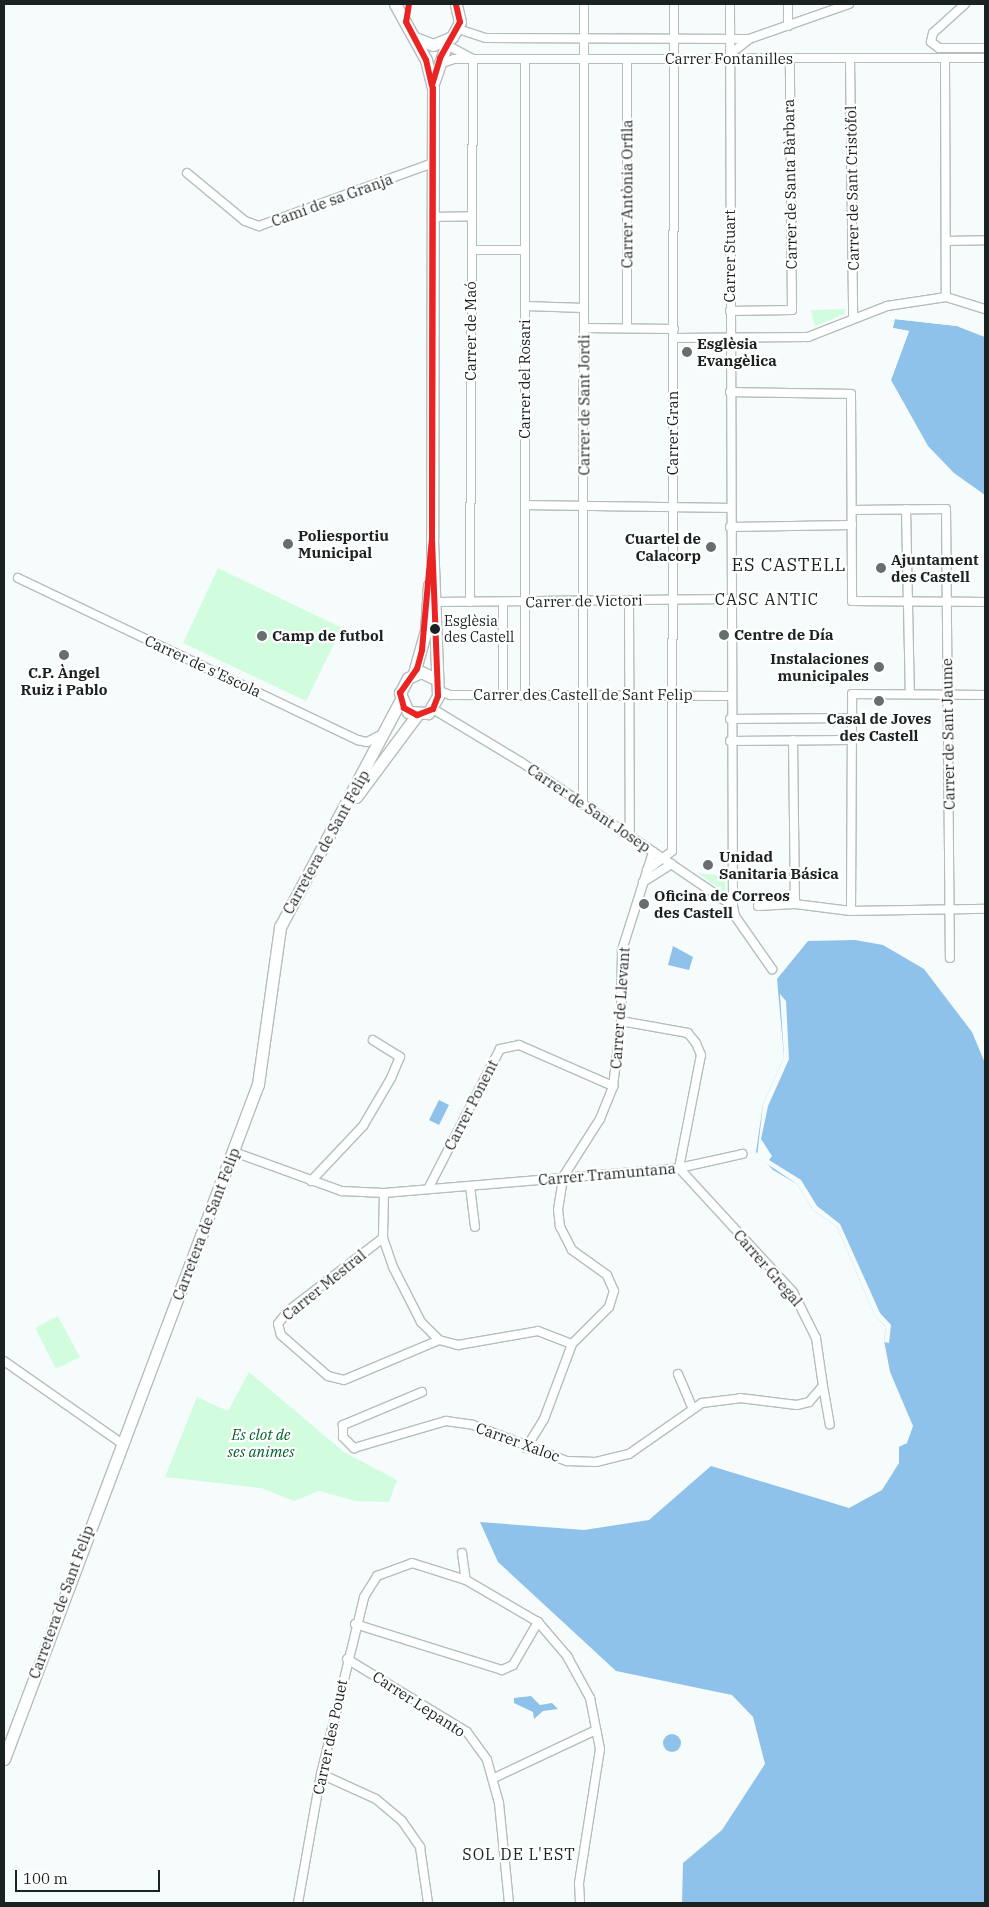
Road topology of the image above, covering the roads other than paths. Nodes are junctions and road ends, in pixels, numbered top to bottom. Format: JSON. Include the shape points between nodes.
{"nodes":[{"id":1,"x":395,"y":4,"type":"edge"},
{"id":2,"x":409,"y":4,"type":"edge"},
{"id":3,"x":456,"y":4,"type":"edge"},
{"id":4,"x":584,"y":4,"type":"edge"},
{"id":5,"x":674,"y":4,"type":"edge"},
{"id":6,"x":730,"y":4,"type":"edge"},
{"id":7,"x":788,"y":4,"type":"edge"},
{"id":8,"x":849,"y":4,"type":"edge"},
{"id":9,"x":965,"y":4,"type":"edge"},
{"id":10,"x":406,"y":22,"type":"junction"},
{"id":11,"x":788,"y":26,"type":"junction"},
{"id":12,"x":458,"y":29,"type":"junction"},
{"id":13,"x":414,"y":37,"type":"junction"},
{"id":14,"x":584,"y":37,"type":"junction"},
{"id":15,"x":675,"y":38,"type":"junction"},
{"id":16,"x":730,"y":39,"type":"junction"},
{"id":17,"x":749,"y":39,"type":"junction"},
{"id":18,"x":446,"y":42,"type":"junction"},
{"id":19,"x":985,"y":48,"type":"edge"},
{"id":20,"x":730,"y":56,"type":"junction"},
{"id":21,"x":675,"y":58,"type":"junction"},
{"id":22,"x":850,"y":58,"type":"junction"},
{"id":23,"x":945,"y":58,"type":"junction"},
{"id":24,"x":985,"y":58,"type":"edge"},
{"id":25,"x":473,"y":59,"type":"junction"},
{"id":26,"x":790,"y":59,"type":"junction"},
{"id":27,"x":626,"y":60,"type":"junction"},
{"id":28,"x":525,"y":61,"type":"junction"},
{"id":29,"x":584,"y":61,"type":"junction"},
{"id":30,"x":437,"y":64,"type":"junction"},
{"id":31,"x":432,"y":86,"type":"junction"},
{"id":32,"x":433,"y":163,"type":"junction"},
{"id":33,"x":187,"y":173,"type":"dead end"},
{"id":34,"x":472,"y":216,"type":"junction"},
{"id":35,"x":433,"y":217,"type":"junction"},
{"id":36,"x":985,"y":240,"type":"edge"},
{"id":37,"x":946,"y":241,"type":"junction"},
{"id":38,"x":472,"y":250,"type":"junction"},
{"id":39,"x":525,"y":250,"type":"junction"},
{"id":40,"x":946,"y":297,"type":"junction"},
{"id":41,"x":525,"y":306,"type":"junction"},
{"id":42,"x":584,"y":308,"type":"junction"},
{"id":43,"x":985,"y":309,"type":"edge"},
{"id":44,"x":730,"y":311,"type":"junction"},
{"id":45,"x":853,"y":317,"type":"junction"},
{"id":46,"x":584,"y":328,"type":"junction"},
{"id":47,"x":627,"y":328,"type":"junction"},
{"id":48,"x":674,"y":329,"type":"junction"},
{"id":49,"x":674,"y":338,"type":"junction"},
{"id":50,"x":730,"y":338,"type":"junction"},
{"id":51,"x":730,"y":392,"type":"junction"},
{"id":52,"x":525,"y":505,"type":"junction"},
{"id":53,"x":584,"y":507,"type":"junction"},
{"id":54,"x":730,"y":508,"type":"junction"},
{"id":55,"x":673,"y":509,"type":"junction"},
{"id":56,"x":906,"y":509,"type":"junction"},
{"id":57,"x":852,"y":510,"type":"junction"},
{"id":58,"x":852,"y":525,"type":"junction"},
{"id":59,"x":730,"y":527,"type":"junction"},
{"id":60,"x":432,"y":539,"type":"junction"},
{"id":61,"x":18,"y":578,"type":"dead end"},
{"id":62,"x":732,"y":599,"type":"junction"},
{"id":63,"x":629,"y":600,"type":"junction"},
{"id":64,"x":672,"y":600,"type":"junction"},
{"id":65,"x":525,"y":601,"type":"junction"},
{"id":66,"x":584,"y":601,"type":"junction"},
{"id":67,"x":436,"y":602,"type":"junction"},
{"id":68,"x":470,"y":602,"type":"junction"},
{"id":69,"x":503,"y":602,"type":"junction"},
{"id":70,"x":908,"y":602,"type":"junction"},
{"id":71,"x":947,"y":602,"type":"junction"},
{"id":72,"x":985,"y":602,"type":"edge"},
{"id":73,"x":414,"y":673,"type":"junction"},
{"id":74,"x":434,"y":678,"type":"junction"},
{"id":75,"x":437,"y":690,"type":"junction"},
{"id":76,"x":910,"y":694,"type":"junction"},
{"id":77,"x":674,"y":695,"type":"junction"},
{"id":78,"x":948,"y":695,"type":"junction"},
{"id":79,"x":985,"y":695,"type":"edge"},
{"id":80,"x":503,"y":696,"type":"junction"},
{"id":81,"x":525,"y":696,"type":"junction"},
{"id":82,"x":583,"y":696,"type":"junction"},
{"id":83,"x":630,"y":696,"type":"junction"},
{"id":84,"x":730,"y":696,"type":"junction"},
{"id":85,"x":400,"y":701,"type":"junction"},
{"id":86,"x":433,"y":709,"type":"junction"},
{"id":87,"x":417,"y":715,"type":"junction"},
{"id":88,"x":852,"y":718,"type":"junction"},
{"id":89,"x":730,"y":719,"type":"junction"},
{"id":90,"x":385,"y":729,"type":"junction"},
{"id":91,"x":793,"y":740,"type":"junction"},
{"id":92,"x":851,"y":740,"type":"junction"},
{"id":93,"x":730,"y":741,"type":"junction"},
{"id":94,"x":583,"y":805,"type":"junction"},
{"id":95,"x":336,"y":825,"type":"junction"},
{"id":96,"x":630,"y":837,"type":"junction"},
{"id":97,"x":653,"y":852,"type":"junction"},
{"id":98,"x":664,"y":859,"type":"junction"},
{"id":99,"x":672,"y":864,"type":"junction"},
{"id":100,"x":647,"y":870,"type":"junction"},
{"id":101,"x":643,"y":882,"type":"junction"},
{"id":102,"x":794,"y":904,"type":"junction"},
{"id":103,"x":733,"y":906,"type":"junction"},
{"id":104,"x":758,"y":906,"type":"dead end"},
{"id":105,"x":950,"y":910,"type":"junction"},
{"id":106,"x":985,"y":910,"type":"edge"},
{"id":107,"x":851,"y":912,"type":"junction"},
{"id":108,"x":950,"y":958,"type":"dead end"},
{"id":109,"x":772,"y":969,"type":"dead end"},
{"id":110,"x":621,"y":1021,"type":"junction"},
{"id":111,"x":373,"y":1040,"type":"dead end"},
{"id":112,"x":613,"y":1086,"type":"junction"},
{"id":113,"x":234,"y":1152,"type":"junction"},
{"id":114,"x":742,"y":1154,"type":"dead end"},
{"id":115,"x":679,"y":1168,"type":"junction"},
{"id":116,"x":563,"y":1177,"type":"junction"},
{"id":117,"x":311,"y":1181,"type":"junction"},
{"id":118,"x":470,"y":1186,"type":"junction"},
{"id":119,"x":428,"y":1189,"type":"junction"},
{"id":120,"x":384,"y":1193,"type":"junction"},
{"id":121,"x":475,"y":1227,"type":"dead end"},
{"id":122,"x":382,"y":1238,"type":"junction"},
{"id":123,"x":439,"y":1340,"type":"junction"},
{"id":124,"x":572,"y":1344,"type":"junction"},
{"id":125,"x":4,"y":1361,"type":"edge"},
{"id":126,"x":678,"y":1374,"type":"dead end"},
{"id":127,"x":823,"y":1386,"type":"junction"},
{"id":128,"x":422,"y":1392,"type":"dead end"},
{"id":129,"x":692,"y":1407,"type":"junction"},
{"id":130,"x":830,"y":1424,"type":"dead end"},
{"id":131,"x":121,"y":1443,"type":"junction"},
{"id":132,"x":526,"y":1448,"type":"junction"},
{"id":133,"x":462,"y":1553,"type":"dead end"},
{"id":134,"x":466,"y":1580,"type":"junction"},
{"id":135,"x":538,"y":1622,"type":"junction"},
{"id":136,"x":355,"y":1624,"type":"junction"},
{"id":137,"x":348,"y":1659,"type":"junction"},
{"id":138,"x":596,"y":1730,"type":"junction"},
{"id":139,"x":5,"y":1756,"type":"edge"},
{"id":140,"x":321,"y":1774,"type":"junction"},
{"id":141,"x":494,"y":1778,"type":"junction"},
{"id":142,"x":298,"y":1903,"type":"edge"},
{"id":143,"x":428,"y":1903,"type":"edge"},
{"id":144,"x":508,"y":1903,"type":"edge"},
{"id":145,"x":580,"y":1903,"type":"edge"}],
"edges":[{"from":1,"to":10,"type":"main road"},
{"from":2,"to":10,"type":"main road"},
{"from":3,"to":12,"type":"main road"},
{"from":4,"to":14,"type":"street","name":"Carrer de Sant Jordi"},
{"from":5,"to":15,"type":"street","name":"Carrer Gran"},
{"from":6,"to":16,"type":"street","name":"Carrer Stuart"},
{"from":7,"to":11,"type":"street"},
{"from":8,"to":11,"type":"street"},
{"from":9,"to":19,"type":"street","via":[[933,33],[931,42],[939,48]]},
{"from":10,"to":13,"type":"main road"},
{"from":11,"to":17,"type":"street"},
{"from":12,"to":14,"type":"street","name":"Carrer Fontanilles","via":[[486,38]]},
{"from":12,"to":18,"type":"main road"},
{"from":13,"to":18,"type":"main road","via":[[428,44]]},
{"from":13,"to":31,"type":"main road","via":[[426,60]]},
{"from":14,"to":15,"type":"street","name":"Carrer Fontanilles"},
{"from":14,"to":29,"type":"street","name":"Carrer de Sant Jordi"},
{"from":15,"to":16,"type":"street","name":"Carrer Fontanilles"},
{"from":15,"to":21,"type":"street","name":"Carrer Gran"},
{"from":16,"to":17,"type":"street","name":"Carrer Fontanilles"},
{"from":16,"to":20,"type":"street","name":"Carrer Stuart"},
{"from":17,"to":20,"type":"street"},
{"from":18,"to":25,"type":"street","name":"Carrer Fontanilles"},
{"from":18,"to":30,"type":"main road"},
{"from":20,"to":21,"type":"street","name":"Carrer Fontanilles"},
{"from":20,"to":26,"type":"street","name":"Carrer Fontanilles"},
{"from":20,"to":44,"type":"street","name":"Carrer Stuart"},
{"from":21,"to":27,"type":"street","name":"Carrer Fontanilles"},
{"from":21,"to":48,"type":"street","name":"Carrer Gran"},
{"from":22,"to":23,"type":"street","name":"Carrer Fontanilles"},
{"from":22,"to":26,"type":"street","name":"Carrer Fontanilles"},
{"from":22,"to":45,"type":"street","name":"Carrer de Sant Cristòfol"},
{"from":23,"to":24,"type":"street","name":"Carrer Fontanilles"},
{"from":23,"to":37,"type":"street"},
{"from":25,"to":28,"type":"street","name":"Carrer Fontanilles"},
{"from":25,"to":30,"type":"street","name":"Carrer Fontanilles","via":[[454,58]]},
{"from":25,"to":34,"type":"street","name":"Carrer de Maó"},
{"from":26,"to":44,"type":"street","name":"Carrer de Santa Bàrbara","via":[[792,310]]},
{"from":27,"to":29,"type":"street","name":"Carrer Fontanilles"},
{"from":27,"to":47,"type":"street","name":"Carrer Antònia Orfila"},
{"from":28,"to":29,"type":"street","name":"Carrer Fontanilles"},
{"from":28,"to":39,"type":"street","name":"Carrer del Rosari"},
{"from":29,"to":42,"type":"street","name":"Carrer de Sant Jordi"},
{"from":30,"to":31,"type":"main road"},
{"from":31,"to":32,"type":"main road"},
{"from":32,"to":33,"type":"street","name":"Camí de sa Granja","via":[[259,226],[245,221]]},
{"from":32,"to":35,"type":"main road"},
{"from":34,"to":35,"type":"street"},
{"from":34,"to":38,"type":"street","name":"Carrer de Maó"},
{"from":35,"to":60,"type":"main road"},
{"from":36,"to":37,"type":"street"},
{"from":37,"to":40,"type":"street"},
{"from":38,"to":39,"type":"street"},
{"from":38,"to":68,"type":"street","name":"Carrer de Maó"},
{"from":39,"to":41,"type":"street","name":"Carrer del Rosari"},
{"from":40,"to":43,"type":"street"},
{"from":40,"to":45,"type":"street","via":[[887,306]]},
{"from":41,"to":42,"type":"street"},
{"from":41,"to":52,"type":"street","name":"Carrer del Rosari"},
{"from":42,"to":46,"type":"street","name":"Carrer de Sant Jordi"},
{"from":44,"to":50,"type":"street","name":"Carrer Stuart"},
{"from":45,"to":50,"type":"street","via":[[808,337]]},
{"from":46,"to":47,"type":"street"},
{"from":46,"to":53,"type":"street","name":"Carrer de Sant Jordi"},
{"from":47,"to":48,"type":"street"},
{"from":48,"to":49,"type":"street","name":"Carrer Gran"},
{"from":49,"to":50,"type":"street"},
{"from":49,"to":55,"type":"street","name":"Carrer Gran"},
{"from":50,"to":51,"type":"street","name":"Carrer Stuart"},
{"from":51,"to":54,"type":"street","name":"Carrer Stuart"},
{"from":51,"to":57,"type":"street","via":[[851,394]]},
{"from":52,"to":53,"type":"street"},
{"from":52,"to":65,"type":"street","name":"Carrer del Rosari"},
{"from":53,"to":55,"type":"street"},
{"from":53,"to":66,"type":"street","name":"Carrer de Sant Jordi"},
{"from":54,"to":55,"type":"street"},
{"from":54,"to":59,"type":"street","name":"Carrer Stuart"},
{"from":55,"to":64,"type":"street","name":"Carrer Gran"},
{"from":56,"to":57,"type":"street"},
{"from":56,"to":70,"type":"street"},
{"from":56,"to":71,"type":"street","name":"Carrer de Sant Jaume","via":[[946,509]]},
{"from":57,"to":58,"type":"street"},
{"from":58,"to":59,"type":"street"},
{"from":58,"to":70,"type":"street","via":[[852,601]]},
{"from":59,"to":62,"type":"street","name":"Carrer Stuart"},
{"from":60,"to":67,"type":"main road"},
{"from":60,"to":73,"type":"main road","via":[[426,630]]},
{"from":61,"to":90,"type":"street","name":"Carrer de s'Escola","via":[[358,740],[375,741]]},
{"from":62,"to":64,"type":"street","name":"Carrer de Victori"},
{"from":62,"to":84,"type":"street","name":"Carrer Stuart"},
{"from":63,"to":64,"type":"street","name":"Carrer de Victori"},
{"from":63,"to":66,"type":"street","name":"Carrer de Victori"},
{"from":63,"to":83,"type":"street"},
{"from":64,"to":77,"type":"street","name":"Carrer Gran"},
{"from":65,"to":66,"type":"street","name":"Carrer de Victori"},
{"from":65,"to":69,"type":"street","name":"Carrer de Victori"},
{"from":65,"to":81,"type":"street","name":"Carrer del Rosari"},
{"from":66,"to":82,"type":"street","name":"Carrer de Sant Jordi"},
{"from":67,"to":68,"type":"street","name":"Carrer de Victori"},
{"from":67,"to":74,"type":"main road"},
{"from":68,"to":69,"type":"street","name":"Carrer de Victori"},
{"from":69,"to":80,"type":"street"},
{"from":70,"to":71,"type":"street"},
{"from":70,"to":76,"type":"street"},
{"from":71,"to":72,"type":"street"},
{"from":71,"to":78,"type":"street","name":"Carrer de Sant Jaume"},
{"from":73,"to":74,"type":"main road"},
{"from":73,"to":85,"type":"main road","via":[[401,688]]},
{"from":74,"to":75,"type":"main road"},
{"from":75,"to":80,"type":"street","name":"Carrer des Castell de Sant Felip","via":[[450,695]]},
{"from":75,"to":86,"type":"main road"},
{"from":76,"to":78,"type":"street"},
{"from":76,"to":88,"type":"street","via":[[852,694]]},
{"from":77,"to":83,"type":"street","name":"Carrer des Castell de Sant Felip"},
{"from":77,"to":84,"type":"street","name":"Carrer des Castell de Sant Felip"},
{"from":77,"to":98,"type":"street","name":"Carrer Gran","via":[[672,851]]},
{"from":78,"to":79,"type":"street"},
{"from":78,"to":105,"type":"street","name":"Carrer de Sant Jaume"},
{"from":80,"to":81,"type":"street","name":"Carrer des Castell de Sant Felip"},
{"from":81,"to":82,"type":"street","name":"Carrer des Castell de Sant Felip"},
{"from":82,"to":83,"type":"street","name":"Carrer des Castell de Sant Felip"},
{"from":82,"to":94,"type":"street","name":"Carrer de Sant Jordi"},
{"from":83,"to":96,"type":"street"},
{"from":84,"to":89,"type":"street"},
{"from":85,"to":87,"type":"main road"},
{"from":85,"to":90,"type":"main road","name":"Carretera de Sant Felip"},
{"from":86,"to":87,"type":"main road"},
{"from":86,"to":94,"type":"street","name":"Carrer de Sant Josep"},
{"from":87,"to":95,"type":"main road"},
{"from":88,"to":89,"type":"street"},
{"from":88,"to":92,"type":"street"},
{"from":89,"to":93,"type":"street"},
{"from":90,"to":95,"type":"main road","name":"Carretera de Sant Felip"},
{"from":91,"to":92,"type":"street"},
{"from":91,"to":93,"type":"street"},
{"from":91,"to":102,"type":"street"},
{"from":92,"to":107,"type":"street"},
{"from":93,"to":103,"type":"street"},
{"from":94,"to":96,"type":"street","name":"Carrer de Sant Josep"},
{"from":95,"to":113,"type":"main road","name":"Carretera de Sant Felip","via":[[280,927],[258,1084]]},
{"from":96,"to":97,"type":"street","name":"Carrer de Sant Josep"},
{"from":97,"to":98,"type":"street","name":"Carrer de Sant Josep"},
{"from":97,"to":100,"type":"street","name":"Carrer de Llevant"},
{"from":98,"to":99,"type":"street","name":"Carrer de Sant Josep"},
{"from":98,"to":100,"type":"street"},
{"from":99,"to":101,"type":"street"},
{"from":99,"to":103,"type":"street","name":"Carrer de Sant Josep"},
{"from":100,"to":101,"type":"street","name":"Carrer de Llevant"},
{"from":101,"to":110,"type":"street","name":"Carrer de Llevant","via":[[622,950]]},
{"from":102,"to":104,"type":"street"},
{"from":102,"to":107,"type":"street"},
{"from":103,"to":109,"type":"street","via":[[735,916]]},
{"from":105,"to":106,"type":"street"},
{"from":105,"to":107,"type":"street"},
{"from":105,"to":108,"type":"street","name":"Carrer de Sant Jaume"},
{"from":110,"to":112,"type":"street","name":"Carrer de Llevant"},
{"from":110,"to":115,"type":"street","via":[[688,1033],[696,1043],[700,1055]]},
{"from":111,"to":117,"type":"street","via":[[400,1057],[391,1078],[364,1126]]},
{"from":112,"to":116,"type":"street","name":"Carrer de Llevant","via":[[600,1119]]},
{"from":112,"to":119,"type":"street","name":"Carrer Ponent","via":[[519,1045],[500,1049]]},
{"from":113,"to":117,"type":"street","name":"Carrer Tramuntana"},
{"from":113,"to":131,"type":"main road","name":"Carretera de Sant Felip"},
{"from":114,"to":115,"type":"street","name":"Carrer Tramuntana"},
{"from":115,"to":116,"type":"street","name":"Carrer Tramuntana"},
{"from":115,"to":127,"type":"street","name":"Carrer Gregal","via":[[793,1292],[816,1338]]},
{"from":116,"to":118,"type":"street","name":"Carrer Tramuntana"},
{"from":116,"to":124,"type":"street","name":"Carrer de Llevant","via":[[560,1226],[572,1250],[606,1275],[614,1291],[609,1307]]},
{"from":117,"to":120,"type":"street","name":"Carrer Tramuntana","via":[[342,1191]]},
{"from":118,"to":119,"type":"street","name":"Carrer Tramuntana"},
{"from":118,"to":121,"type":"street"},
{"from":119,"to":120,"type":"street","name":"Carrer Tramuntana"},
{"from":120,"to":122,"type":"street"},
{"from":122,"to":123,"type":"street","via":[[421,1322]]},
{"from":122,"to":123,"type":"street","name":"Carrer Mestral","via":[[288,1311],[278,1324],[281,1336],[328,1376],[344,1380]]},
{"from":123,"to":124,"type":"street","via":[[458,1345],[538,1331]]},
{"from":124,"to":132,"type":"street","name":"Carrer de Llevant","via":[[544,1419]]},
{"from":125,"to":131,"type":"street"},
{"from":126,"to":129,"type":"street"},
{"from":127,"to":129,"type":"street","name":"Carrer Xaloc","via":[[818,1395],[797,1405],[740,1398]]},
{"from":127,"to":130,"type":"street","name":"Carrer Gregal"},
{"from":128,"to":132,"type":"street","name":"Carrer Xaloc","via":[[343,1426],[344,1437],[354,1448],[446,1422],[473,1425]]},
{"from":129,"to":132,"type":"street","name":"Carrer Xaloc","via":[[636,1449],[606,1461],[567,1460]]},
{"from":131,"to":139,"type":"main road","name":"Carretera de Sant Felip"},
{"from":133,"to":134,"type":"street"},
{"from":134,"to":135,"type":"street"},
{"from":134,"to":136,"type":"street","name":"Carrer des Pouet","via":[[412,1563],[377,1576]]},
{"from":135,"to":136,"type":"street","via":[[513,1665],[502,1670]]},
{"from":135,"to":138,"type":"street","via":[[577,1674],[590,1698]]},
{"from":136,"to":137,"type":"street","name":"Carrer des Pouet"},
{"from":137,"to":140,"type":"street","name":"Carrer des Pouet"},
{"from":137,"to":141,"type":"street","name":"Carrer Lepanto","via":[[467,1732]]},
{"from":138,"to":141,"type":"street"},
{"from":138,"to":145,"type":"street","via":[[600,1749],[579,1883]]},
{"from":140,"to":142,"type":"street","name":"Carrer des Pouet"},
{"from":140,"to":143,"type":"street","via":[[376,1799],[402,1821],[420,1847]]},
{"from":141,"to":144,"type":"street","name":"Carrer Lepanto"}]}
